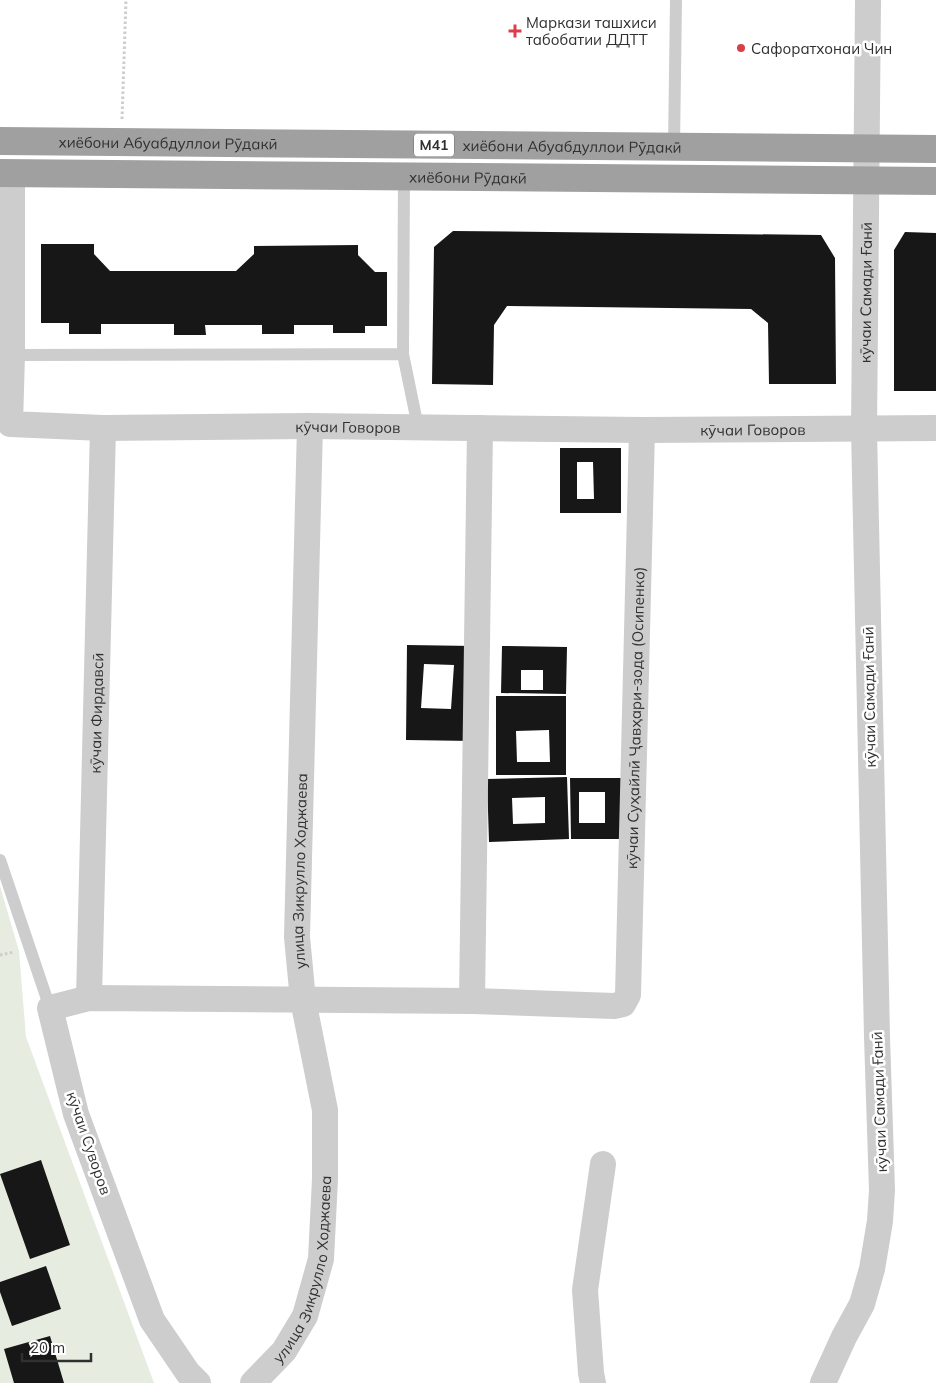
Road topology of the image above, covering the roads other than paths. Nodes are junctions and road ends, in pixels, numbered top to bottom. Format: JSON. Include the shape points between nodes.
{"nodes":[{"id":1,"x":676,"y":0,"type":"edge"},
{"id":2,"x":868,"y":0,"type":"edge"},
{"id":3,"x":0,"y":141,"type":"edge"},
{"id":4,"x":404,"y":144,"type":"junction"},
{"id":5,"x":674,"y":147,"type":"junction"},
{"id":6,"x":868,"y":148,"type":"junction"},
{"id":7,"x":936,"y":149,"type":"edge"},
{"id":8,"x":6,"y":173,"type":"edge"},
{"id":9,"x":404,"y":177,"type":"junction"},
{"id":10,"x":868,"y":181,"type":"junction"},
{"id":11,"x":936,"y":181,"type":"edge"},
{"id":12,"x":403,"y":354,"type":"junction"},
{"id":13,"x":12,"y":355,"type":"junction"},
{"id":14,"x":5,"y":424,"type":"edge"},
{"id":15,"x":310,"y":426,"type":"junction"},
{"id":16,"x":418,"y":427,"type":"junction"},
{"id":17,"x":102,"y":428,"type":"junction"},
{"id":18,"x":480,"y":428,"type":"junction"},
{"id":19,"x":936,"y":428,"type":"edge"},
{"id":20,"x":642,"y":430,"type":"junction"},
{"id":21,"x":864,"y":430,"type":"junction"},
{"id":22,"x":0,"y":860,"type":"edge"},
{"id":23,"x":88,"y":998,"type":"junction"},
{"id":24,"x":303,"y":1000,"type":"junction"},
{"id":25,"x":472,"y":1001,"type":"junction"},
{"id":26,"x":50,"y":1008,"type":"junction"},
{"id":27,"x":603,"y":1164,"type":"dead end"},
{"id":28,"x":198,"y":1383,"type":"edge"},
{"id":29,"x":253,"y":1383,"type":"edge"},
{"id":30,"x":593,"y":1383,"type":"edge"},
{"id":31,"x":823,"y":1383,"type":"edge"}],
"edges":[{"from":1,"to":5,"type":"lane"},
{"from":2,"to":6,"type":"street","name":"кӯчаи Самади Ғанӣ"},
{"from":3,"to":4,"type":"highway","name":"хиёбони Абуабдуллои Рӯдакӣ","number":"M41"},
{"from":4,"to":5,"type":"highway","name":"хиёбони Абуабдуллои Рӯдакӣ","number":"M41"},
{"from":4,"to":9,"type":"street"},
{"from":5,"to":6,"type":"highway","name":"хиёбони Абуабдуллои Рӯдакӣ","number":"M41"},
{"from":6,"to":7,"type":"highway","name":"хиёбони Абуабдуллои Рӯдакӣ","number":"M41"},
{"from":6,"to":10,"type":"street","name":"кӯчаи Самади Ғанӣ"},
{"from":8,"to":9,"type":"highway","name":"хиёбони Рӯдакӣ"},
{"from":8,"to":13,"type":"street","name":"кӯчаи Говоров"},
{"from":9,"to":10,"type":"highway","name":"хиёбони Рӯдакӣ"},
{"from":9,"to":12,"type":"lane"},
{"from":10,"to":11,"type":"highway","name":"хиёбони Рӯдакӣ"},
{"from":10,"to":21,"type":"street","name":"кӯчаи Самади Ғанӣ"},
{"from":12,"to":13,"type":"lane"},
{"from":12,"to":16,"type":"lane"},
{"from":13,"to":14,"type":"street","name":"кӯчаи Говоров"},
{"from":14,"to":17,"type":"street","name":"кӯчаи Говоров"},
{"from":15,"to":16,"type":"street","name":"кӯчаи Говоров"},
{"from":15,"to":17,"type":"street","name":"кӯчаи Говоров"},
{"from":15,"to":24,"type":"street","name":"улица Зикрулло Ходжаева","via":[[297,937]]},
{"from":16,"to":18,"type":"street","name":"кӯчаи Говоров"},
{"from":17,"to":23,"type":"street","name":"кӯчаи Фирдавсӣ"},
{"from":18,"to":20,"type":"street","name":"кӯчаи Говоров"},
{"from":18,"to":25,"type":"street"},
{"from":19,"to":21,"type":"street","name":"кӯчаи Говоров"},
{"from":20,"to":21,"type":"street","name":"кӯчаи Говоров"},
{"from":20,"to":25,"type":"street","name":"кӯчаи Суҳайлӣ Ҷавҳари-зода (Осипенко)","via":[[628,995],[623,1004],[614,1006]]},
{"from":21,"to":31,"type":"street","name":"кӯчаи Самади Ғанӣ","via":[[882,1190],[872,1269],[862,1304]]},
{"from":22,"to":26,"type":"lane","name":"кӯчаи Суворов"},
{"from":23,"to":24,"type":"street"},
{"from":23,"to":26,"type":"street"},
{"from":24,"to":25,"type":"street"},
{"from":24,"to":29,"type":"street","name":"улица Зикрулло Ходжаева","via":[[325,1110],[321,1259],[305,1316],[284,1351]]},
{"from":26,"to":28,"type":"street","name":"кӯчаи Суворов","via":[[76,1114],[152,1320],[188,1374]]},
{"from":27,"to":30,"type":"street","via":[[584,1290]]}]}
